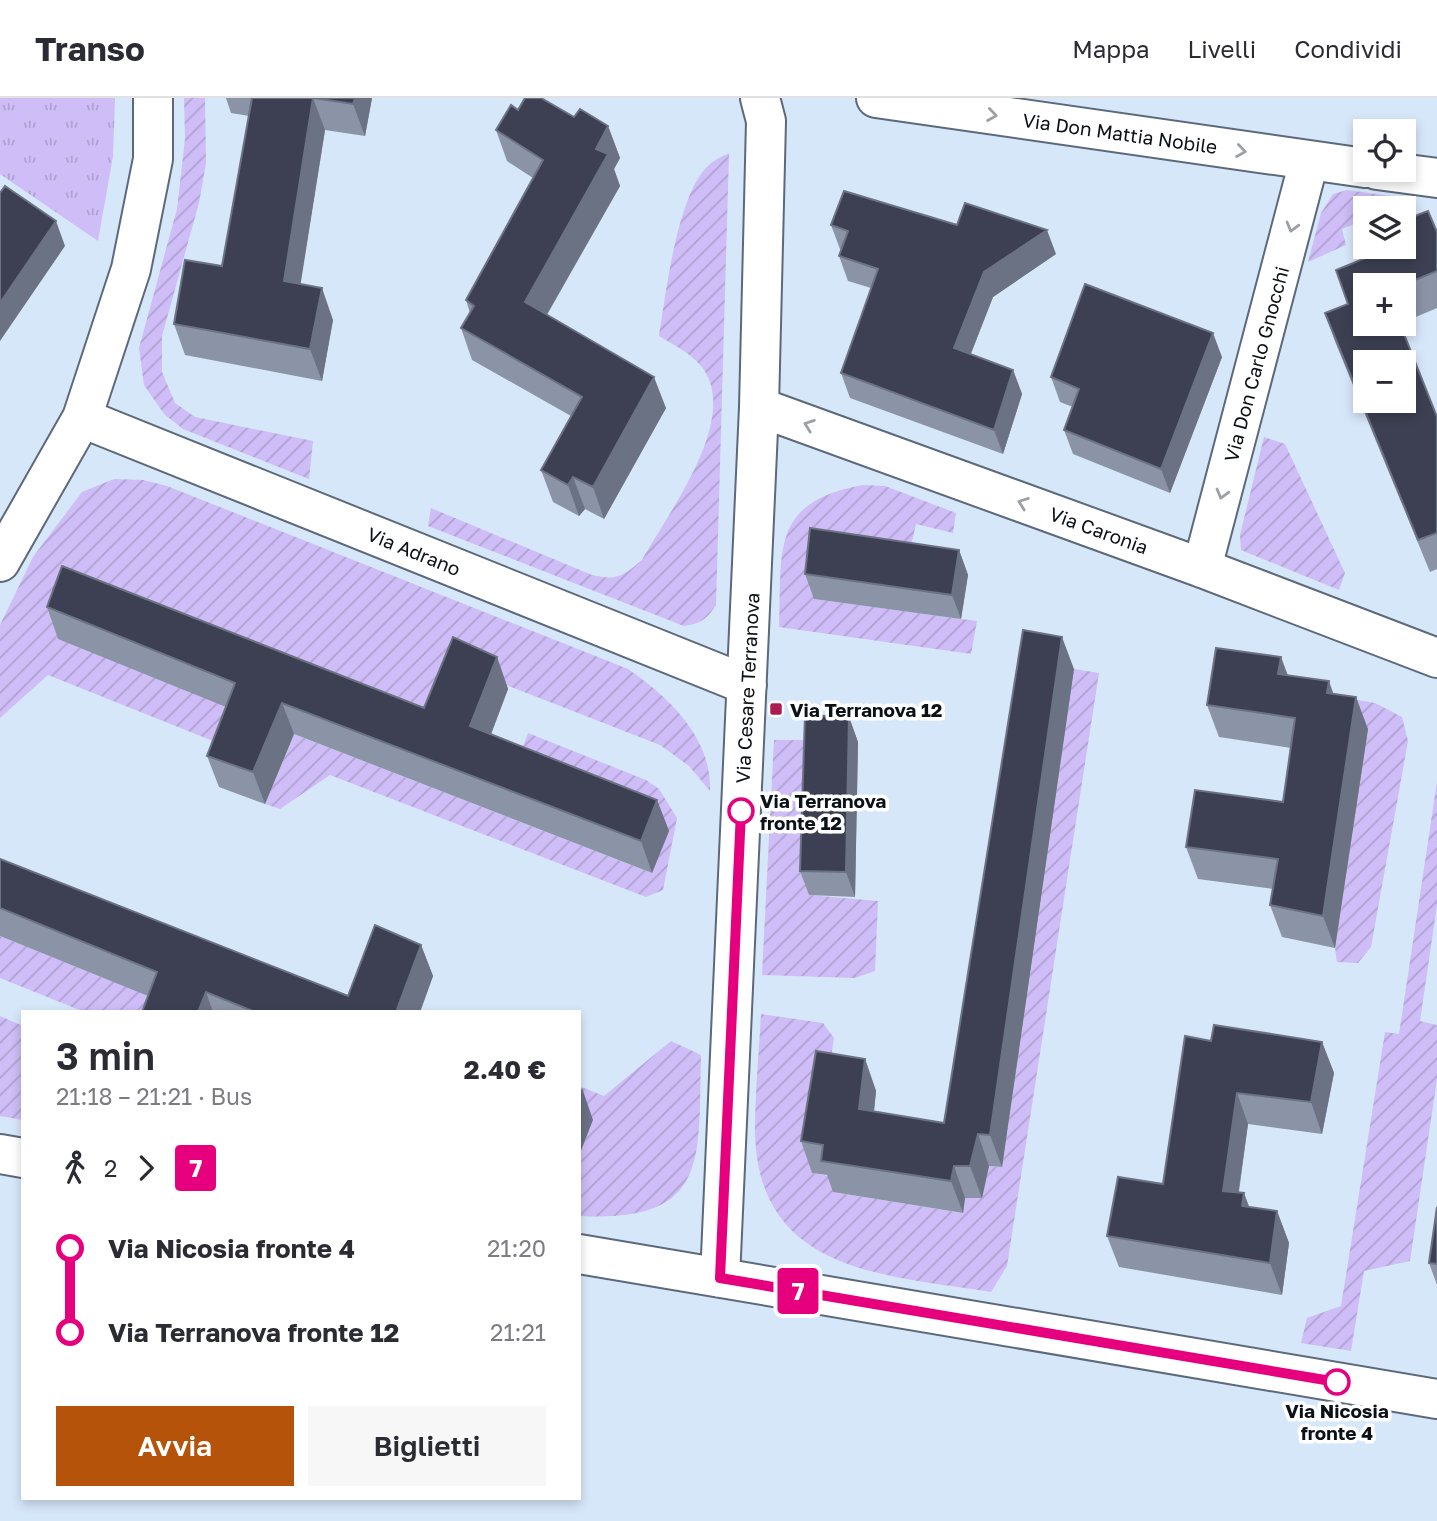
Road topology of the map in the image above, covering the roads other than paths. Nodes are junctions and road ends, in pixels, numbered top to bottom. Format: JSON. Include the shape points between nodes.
{"nodes":[{"id":1,"x":153,"y":98,"type":"edge"},
{"id":2,"x":760,"y":98,"type":"edge"},
{"id":3,"x":876,"y":98,"type":"edge"},
{"id":4,"x":1309,"y":161,"type":"junction"},
{"id":5,"x":1353,"y":166,"type":"edge"},
{"id":6,"x":1416,"y":175,"type":"edge"},
{"id":7,"x":1437,"y":178,"type":"edge"},
{"id":8,"x":759,"y":407,"type":"junction"},
{"id":9,"x":82,"y":418,"type":"junction"},
{"id":10,"x":0,"y":562,"type":"edge"},
{"id":11,"x":1202,"y":568,"type":"junction"},
{"id":12,"x":1437,"y":658,"type":"edge"},
{"id":13,"x":747,"y":685,"type":"junction"},
{"id":14,"x":0,"y":1154,"type":"edge"},
{"id":15,"x":21,"y":1158,"type":"edge"},
{"id":16,"x":581,"y":1254,"type":"edge"},
{"id":17,"x":720,"y":1278,"type":"junction"},
{"id":18,"x":1437,"y":1399,"type":"edge"}],
"edges":[{"from":1,"to":9,"type":"street","via":[[153,159],[131,269]]},
{"from":2,"to":8,"type":"street","name":"Via Cesare Terranova","via":[[766,121]]},
{"from":3,"to":4,"type":"street","name":"Via Don Mattia Nobile","one_way":true},
{"from":4,"to":5,"type":"street","name":"Via Don Mattia Nobile"},
{"from":4,"to":11,"type":"street","name":"Via Don Carlo Gnocchi","one_way":true},
{"from":6,"to":7,"type":"street"},
{"from":11,"to":8,"type":"street","name":"Via Caronia","one_way":true},
{"from":8,"to":13,"type":"street","name":"Via Cesare Terranova"},
{"from":9,"to":10,"type":"street"},
{"from":9,"to":13,"type":"street","name":"Via Adrano"},
{"from":11,"to":12,"type":"street","name":"Via Caronia"},
{"from":13,"to":17,"type":"street","name":"Via Cesare Terranova"},
{"from":14,"to":15,"type":"street"},
{"from":16,"to":17,"type":"street"},
{"from":17,"to":18,"type":"street"}]}
